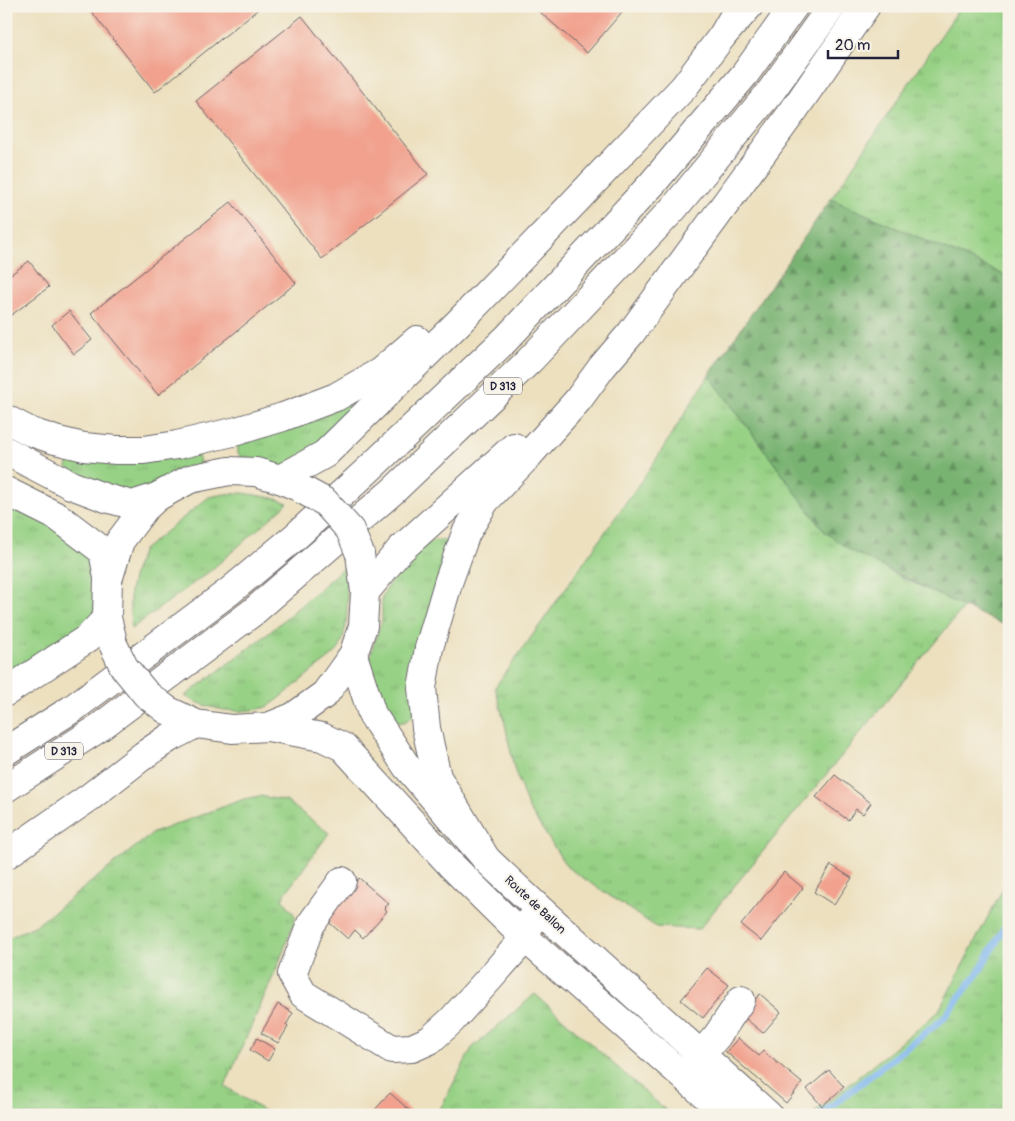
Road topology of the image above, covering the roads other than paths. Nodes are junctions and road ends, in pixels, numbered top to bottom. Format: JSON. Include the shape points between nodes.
{"nodes":[{"id":1,"x":740,"y":6,"type":"edge"},
{"id":2,"x":749,"y":6,"type":"edge"},
{"id":3,"x":794,"y":6,"type":"edge"},
{"id":4,"x":832,"y":6,"type":"edge"},
{"id":5,"x":866,"y":6,"type":"edge"},
{"id":6,"x":723,"y":35,"type":"junction"},
{"id":7,"x":458,"y":323,"type":"junction"},
{"id":8,"x":602,"y":367,"type":"junction"},
{"id":9,"x":6,"y":418,"type":"edge"},
{"id":10,"x":6,"y":452,"type":"edge"},
{"id":11,"x":292,"y":484,"type":"junction"},
{"id":12,"x":6,"y":491,"type":"edge"},
{"id":13,"x":157,"y":498,"type":"junction"},
{"id":14,"x":108,"y":578,"type":"junction"},
{"id":15,"x":365,"y":592,"type":"junction"},
{"id":16,"x":110,"y":631,"type":"junction"},
{"id":17,"x":353,"y":655,"type":"junction"},
{"id":18,"x":6,"y":692,"type":"edge"},
{"id":19,"x":196,"y":724,"type":"junction"},
{"id":20,"x":268,"y":728,"type":"junction"},
{"id":21,"x":6,"y":751,"type":"edge"},
{"id":22,"x":6,"y":788,"type":"edge"},
{"id":23,"x":6,"y":855,"type":"edge"},
{"id":24,"x":486,"y":859,"type":"junction"},
{"id":25,"x":342,"y":881,"type":"dead end"},
{"id":26,"x":536,"y":906,"type":"junction"},
{"id":27,"x":524,"y":938,"type":"junction"},
{"id":28,"x":740,"y":1000,"type":"dead end"},
{"id":29,"x":701,"y":1054,"type":"junction"},
{"id":30,"x":682,"y":1075,"type":"junction"},
{"id":31,"x":728,"y":1115,"type":"edge"},
{"id":32,"x":768,"y":1115,"type":"edge"}],
"edges":[{"from":1,"to":6,"type":"main road"},
{"from":2,"to":6,"type":"main road"},
{"from":3,"to":21,"type":"main road","number":"D 313","via":[[745,74],[651,185],[506,339],[370,468],[230,591],[72,709]]},
{"from":4,"to":22,"type":"main road","number":"D 313","via":[[771,91],[674,208],[529,361],[394,490],[253,612],[96,730]]},
{"from":5,"to":8,"type":"main road","via":[[680,266]]},
{"from":6,"to":7,"type":"main road","via":[[668,105]]},
{"from":7,"to":9,"type":"main road","via":[[420,338],[380,372],[336,396],[283,417],[177,445],[144,450],[84,447],[39,435]]},
{"from":7,"to":11,"type":"main road"},
{"from":8,"to":15,"type":"main road","via":[[400,550]]},
{"from":8,"to":24,"type":"main road","via":[[578,400],[485,501],[466,533],[429,648],[422,688],[426,728],[438,777]]},
{"from":10,"to":13,"type":"main road","via":[[71,485],[106,498],[132,505]]},
{"from":11,"to":13,"type":"main road","via":[[256,472],[229,471],[190,479]]},
{"from":11,"to":15,"type":"main road","bridge":true,"via":[[325,502],[350,530],[360,554]]},
{"from":12,"to":14,"type":"main road","via":[[58,517],[103,551]]},
{"from":13,"to":14,"type":"main road","via":[[144,509],[120,541]]},
{"from":14,"to":16,"type":"main road"},
{"from":15,"to":17,"type":"main road","via":[[363,626]]},
{"from":16,"to":18,"type":"main road","via":[[88,638]]},
{"from":16,"to":19,"type":"main road","bridge":true,"via":[[124,667],[146,694],[166,710]]},
{"from":17,"to":20,"type":"main road","via":[[325,694],[293,717]]},
{"from":17,"to":24,"type":"main road","name":"Route de Ballon","via":[[372,714],[407,767]]},
{"from":19,"to":20,"type":"main road","via":[[232,729]]},
{"from":19,"to":23,"type":"main road","via":[[144,754],[90,797]]},
{"from":20,"to":27,"type":"main road","via":[[322,737],[343,748]]},
{"from":24,"to":26,"type":"main road","name":"Route de Ballon"},
{"from":25,"to":27,"type":"main road","via":[[311,924],[292,974],[303,994],[392,1050],[412,1048],[430,1040],[451,1021]]},
{"from":26,"to":27,"type":"main road"},
{"from":26,"to":29,"type":"main road","name":"Route de Ballon"},
{"from":27,"to":30,"type":"main road"},
{"from":28,"to":29,"type":"main road"},
{"from":29,"to":30,"type":"main road"},
{"from":29,"to":32,"type":"main road","name":"Route de Ballon"},
{"from":30,"to":31,"type":"main road"}]}
